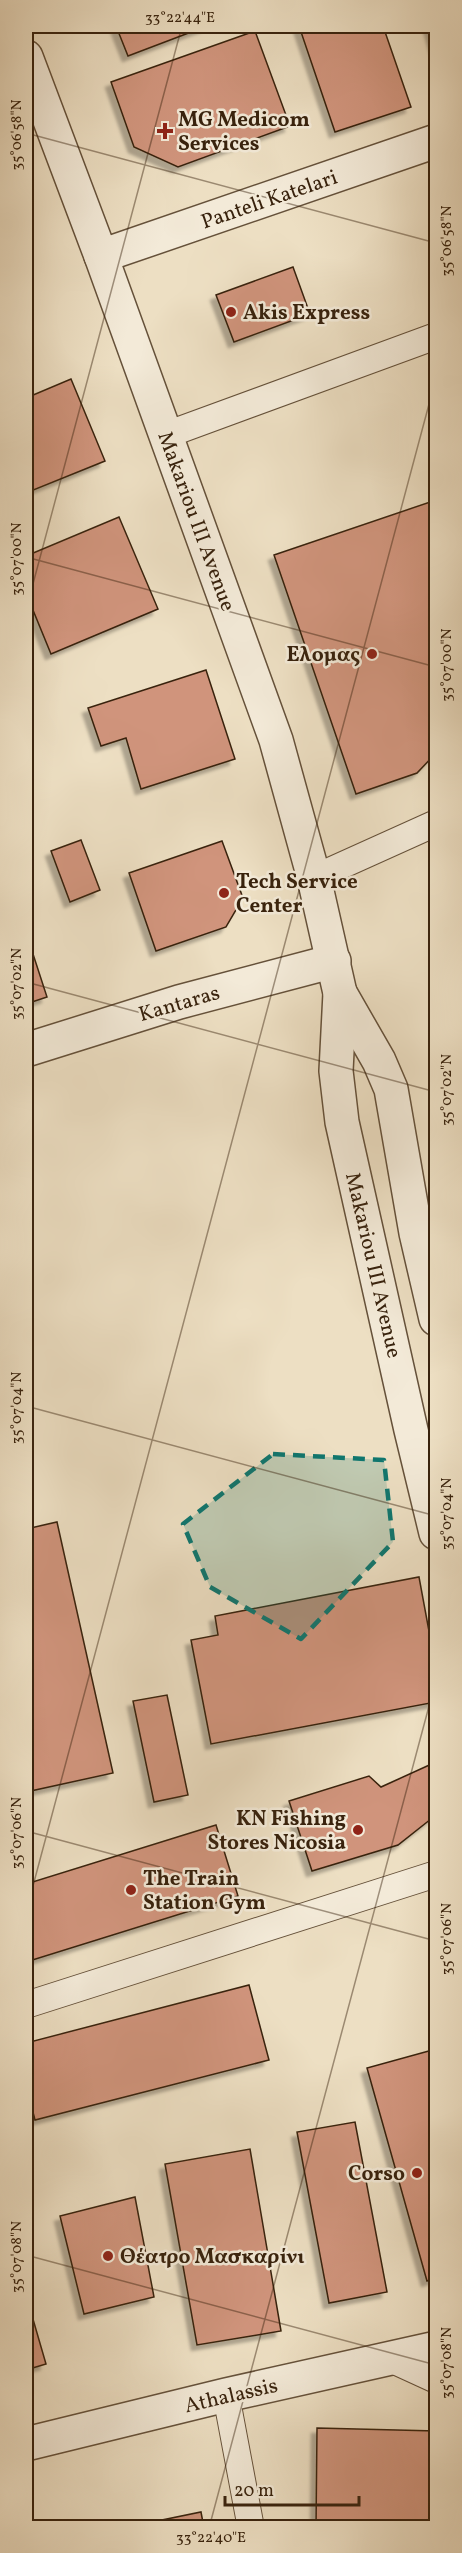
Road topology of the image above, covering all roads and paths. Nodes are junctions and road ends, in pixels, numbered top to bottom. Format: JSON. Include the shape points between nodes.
{"nodes":[{"id":1,"x":26,"y":57,"type":"edge"},
{"id":2,"x":436,"y":141,"type":"edge"},
{"id":3,"x":101,"y":256,"type":"junction"},
{"id":4,"x":436,"y":336,"type":"edge"},
{"id":5,"x":166,"y":435,"type":"junction"},
{"id":6,"x":436,"y":823,"type":"edge"},
{"id":7,"x":314,"y":878,"type":"junction"},
{"id":8,"x":334,"y":961,"type":"junction"},
{"id":9,"x":340,"y":993,"type":"junction"},
{"id":10,"x":26,"y":1050,"type":"edge"},
{"id":11,"x":436,"y":1319,"type":"edge"},
{"id":12,"x":436,"y":1533,"type":"edge"},
{"id":13,"x":436,"y":1874,"type":"edge"},
{"id":14,"x":26,"y":2005,"type":"edge"},
{"id":15,"x":436,"y":2348,"type":"edge"},
{"id":16,"x":388,"y":2358,"type":"junction"},
{"id":17,"x":436,"y":2380,"type":"edge"},
{"id":18,"x":226,"y":2395,"type":"junction"},
{"id":19,"x":26,"y":2444,"type":"edge"},
{"id":20,"x":251,"y":2528,"type":"edge"}],
"edges":[{"from":1,"to":3,"type":"street","name":"Makariou III Avenue"},
{"from":2,"to":3,"type":"street","name":"Panteli Katelari"},
{"from":3,"to":5,"type":"street","name":"Makariou III Avenue"},
{"from":4,"to":5,"type":"lane"},
{"from":5,"to":7,"type":"street","name":"Makariou III Avenue","via":[[276,740]]},
{"from":6,"to":7,"type":"lane"},
{"from":7,"to":8,"type":"street","name":"Makariou III Avenue"},
{"from":8,"to":9,"type":"street","name":"Makariou III Avenue"},
{"from":8,"to":10,"type":"street","name":"Kantaras","via":[[178,1002]]},
{"from":9,"to":11,"type":"street","name":"Makariou III Avenue","via":[[391,1089],[416,1233]]},
{"from":9,"to":12,"type":"street","name":"Makariou III Avenue","via":[[336,1071],[342,1122]]},
{"from":13,"to":14,"type":"lane"},
{"from":15,"to":16,"type":"street","name":"Athalassis"},
{"from":16,"to":17,"type":"lane"},
{"from":16,"to":18,"type":"street","name":"Athalassis"},
{"from":18,"to":19,"type":"street","name":"Athalassis"},
{"from":18,"to":20,"type":"lane"}]}
